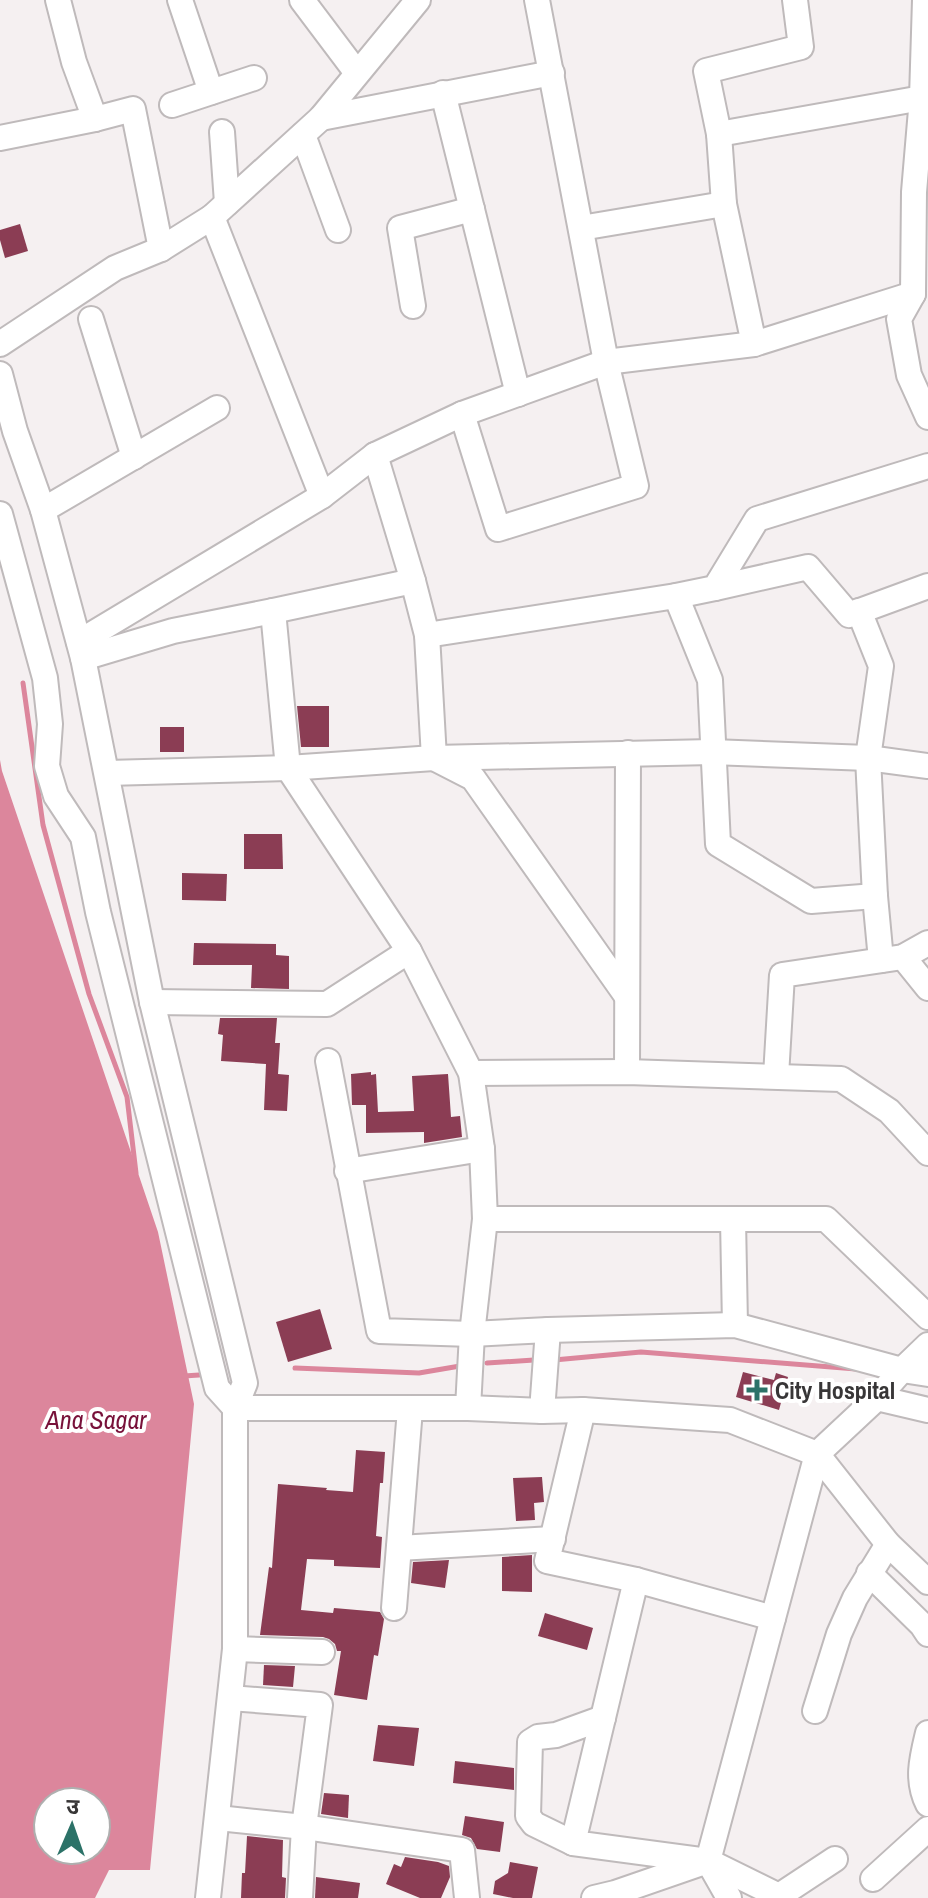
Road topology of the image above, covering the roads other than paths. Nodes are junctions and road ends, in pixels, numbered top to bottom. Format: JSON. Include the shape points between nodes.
{"nodes":[{"id":1,"x":58,"y":0,"type":"edge"},
{"id":2,"x":180,"y":0,"type":"edge"},
{"id":3,"x":302,"y":0,"type":"edge"},
{"id":4,"x":418,"y":0,"type":"edge"},
{"id":5,"x":537,"y":0,"type":"edge"},
{"id":6,"x":795,"y":0,"type":"edge"},
{"id":7,"x":925,"y":0,"type":"edge"},
{"id":8,"x":926,"y":38,"type":"edge"},
{"id":9,"x":357,"y":73,"type":"junction"},
{"id":10,"x":552,"y":73,"type":"junction"},
{"id":11,"x":254,"y":78,"type":"dead end"},
{"id":12,"x":211,"y":92,"type":"junction"},
{"id":13,"x":443,"y":93,"type":"junction"},
{"id":14,"x":922,"y":98,"type":"junction"},
{"id":15,"x":172,"y":105,"type":"dead end"},
{"id":16,"x":321,"y":118,"type":"junction"},
{"id":17,"x":95,"y":119,"type":"junction"},
{"id":18,"x":222,"y":132,"type":"dead end"},
{"id":19,"x":719,"y":134,"type":"junction"},
{"id":20,"x":303,"y":135,"type":"junction"},
{"id":21,"x":0,"y":138,"type":"edge"},
{"id":22,"x":921,"y":190,"type":"edge"},
{"id":23,"x":724,"y":204,"type":"junction"},
{"id":24,"x":472,"y":209,"type":"junction"},
{"id":25,"x":220,"y":210,"type":"junction"},
{"id":26,"x":581,"y":228,"type":"junction"},
{"id":27,"x":338,"y":230,"type":"dead end"},
{"id":28,"x":921,"y":237,"type":"edge"},
{"id":29,"x":161,"y":249,"type":"junction"},
{"id":30,"x":413,"y":306,"type":"dead end"},
{"id":31,"x":892,"y":311,"type":"junction"},
{"id":32,"x":91,"y":319,"type":"dead end"},
{"id":33,"x":0,"y":344,"type":"edge"},
{"id":34,"x":754,"y":344,"type":"junction"},
{"id":35,"x":606,"y":362,"type":"junction"},
{"id":36,"x":0,"y":374,"type":"edge"},
{"id":37,"x":518,"y":394,"type":"junction"},
{"id":38,"x":217,"y":408,"type":"dead end"},
{"id":39,"x":462,"y":414,"type":"junction"},
{"id":40,"x":928,"y":417,"type":"edge"},
{"id":41,"x":375,"y":455,"type":"junction"},
{"id":42,"x":134,"y":457,"type":"junction"},
{"id":43,"x":928,"y":466,"type":"edge"},
{"id":44,"x":322,"y":496,"type":"junction"},
{"id":45,"x":43,"y":510,"type":"junction"},
{"id":46,"x":0,"y":514,"type":"edge"},
{"id":47,"x":413,"y":581,"type":"junction"},
{"id":48,"x":928,"y":586,"type":"edge"},
{"id":49,"x":715,"y":588,"type":"junction"},
{"id":50,"x":676,"y":596,"type":"junction"},
{"id":51,"x":273,"y":611,"type":"junction"},
{"id":52,"x":859,"y":611,"type":"junction"},
{"id":53,"x":427,"y":635,"type":"junction"},
{"id":54,"x":34,"y":638,"type":"junction"},
{"id":55,"x":78,"y":640,"type":"junction"},
{"id":56,"x":712,"y":752,"type":"junction"},
{"id":57,"x":628,"y":753,"type":"junction"},
{"id":58,"x":434,"y":758,"type":"junction"},
{"id":59,"x":868,"y":758,"type":"junction"},
{"id":60,"x":928,"y":766,"type":"edge"},
{"id":61,"x":288,"y":768,"type":"junction"},
{"id":62,"x":107,"y":773,"type":"junction"},
{"id":63,"x":875,"y":896,"type":"junction"},
{"id":64,"x":627,"y":925,"type":"junction"},
{"id":65,"x":928,"y":943,"type":"edge"},
{"id":66,"x":409,"y":951,"type":"junction"},
{"id":67,"x":892,"y":958,"type":"junction"},
{"id":68,"x":603,"y":962,"type":"junction"},
{"id":69,"x":928,"y":988,"type":"edge"},
{"id":70,"x":626,"y":995,"type":"junction"},
{"id":71,"x":152,"y":1002,"type":"junction"},
{"id":72,"x":328,"y":1061,"type":"dead end"},
{"id":73,"x":627,"y":1072,"type":"junction"},
{"id":74,"x":471,"y":1073,"type":"junction"},
{"id":75,"x":776,"y":1076,"type":"junction"},
{"id":76,"x":482,"y":1149,"type":"junction"},
{"id":77,"x":928,"y":1153,"type":"edge"},
{"id":78,"x":347,"y":1171,"type":"junction"},
{"id":79,"x":485,"y":1219,"type":"junction"},
{"id":80,"x":733,"y":1219,"type":"junction"},
{"id":81,"x":928,"y":1317,"type":"edge"},
{"id":82,"x":735,"y":1325,"type":"junction"},
{"id":83,"x":548,"y":1330,"type":"junction"},
{"id":84,"x":472,"y":1334,"type":"junction"},
{"id":85,"x":928,"y":1345,"type":"edge"},
{"id":86,"x":238,"y":1354,"type":"junction"},
{"id":87,"x":209,"y":1357,"type":"junction"},
{"id":88,"x":902,"y":1370,"type":"junction"},
{"id":89,"x":928,"y":1374,"type":"edge"},
{"id":90,"x":877,"y":1398,"type":"junction"},
{"id":91,"x":235,"y":1408,"type":"junction"},
{"id":92,"x":468,"y":1408,"type":"junction"},
{"id":93,"x":410,"y":1409,"type":"junction"},
{"id":94,"x":583,"y":1410,"type":"junction"},
{"id":95,"x":928,"y":1410,"type":"edge"},
{"id":96,"x":542,"y":1411,"type":"junction"},
{"id":97,"x":817,"y":1454,"type":"junction"},
{"id":98,"x":888,"y":1544,"type":"junction"},
{"id":99,"x":544,"y":1547,"type":"junction"},
{"id":100,"x":399,"y":1548,"type":"junction"},
{"id":101,"x":869,"y":1573,"type":"junction"},
{"id":102,"x":636,"y":1580,"type":"junction"},
{"id":103,"x":928,"y":1582,"type":"edge"},
{"id":104,"x":394,"y":1608,"type":"dead end"},
{"id":105,"x":773,"y":1618,"type":"junction"},
{"id":106,"x":928,"y":1634,"type":"edge"},
{"id":107,"x":235,"y":1649,"type":"junction"},
{"id":108,"x":322,"y":1652,"type":"dead end"},
{"id":109,"x":230,"y":1698,"type":"junction"},
{"id":110,"x":815,"y":1711,"type":"dead end"},
{"id":111,"x":603,"y":1718,"type":"junction"},
{"id":112,"x":928,"y":1733,"type":"edge"},
{"id":113,"x":928,"y":1804,"type":"edge"},
{"id":114,"x":218,"y":1818,"type":"junction"},
{"id":115,"x":304,"y":1827,"type":"junction"},
{"id":116,"x":928,"y":1829,"type":"edge"},
{"id":117,"x":573,"y":1843,"type":"junction"},
{"id":118,"x":835,"y":1859,"type":"dead end"},
{"id":119,"x":708,"y":1861,"type":"junction"},
{"id":120,"x":873,"y":1879,"type":"dead end"},
{"id":121,"x":208,"y":1898,"type":"edge"},
{"id":122,"x":300,"y":1898,"type":"edge"},
{"id":123,"x":467,"y":1898,"type":"edge"},
{"id":124,"x":594,"y":1898,"type":"edge"},
{"id":125,"x":729,"y":1898,"type":"edge"}],
"edges":[{"from":1,"to":17,"type":"street"},
{"from":2,"to":12,"type":"street"},
{"from":3,"to":9,"type":"street"},
{"from":4,"to":9,"type":"street"},
{"from":5,"to":10,"type":"street"},
{"from":6,"to":19,"type":"street","via":[[801,47],[706,71]]},
{"from":7,"to":8,"type":"street"},
{"from":8,"to":14,"type":"street"},
{"from":9,"to":16,"type":"street"},
{"from":10,"to":13,"type":"street"},
{"from":10,"to":26,"type":"street"},
{"from":11,"to":12,"type":"street"},
{"from":12,"to":15,"type":"street"},
{"from":13,"to":16,"type":"street"},
{"from":13,"to":24,"type":"street"},
{"from":14,"to":19,"type":"street"},
{"from":14,"to":22,"type":"street"},
{"from":16,"to":20,"type":"street"},
{"from":17,"to":21,"type":"street"},
{"from":17,"to":29,"type":"street","via":[[133,109]]},
{"from":18,"to":25,"type":"street"},
{"from":19,"to":23,"type":"street"},
{"from":20,"to":25,"type":"street"},
{"from":20,"to":27,"type":"street"},
{"from":22,"to":28,"type":"street"},
{"from":23,"to":26,"type":"street"},
{"from":23,"to":34,"type":"street"},
{"from":24,"to":30,"type":"street","via":[[400,228]]},
{"from":24,"to":37,"type":"street"},
{"from":25,"to":29,"type":"street"},
{"from":25,"to":44,"type":"street"},
{"from":26,"to":35,"type":"street"},
{"from":28,"to":31,"type":"street","via":[[913,294]]},
{"from":29,"to":33,"type":"street","via":[[115,268]]},
{"from":31,"to":34,"type":"street"},
{"from":31,"to":40,"type":"street","via":[[909,375]]},
{"from":32,"to":42,"type":"street"},
{"from":34,"to":35,"type":"street"},
{"from":35,"to":37,"type":"street"},
{"from":35,"to":39,"type":"street","via":[[636,486],[498,529]]},
{"from":36,"to":45,"type":"street"},
{"from":37,"to":39,"type":"street"},
{"from":38,"to":42,"type":"street"},
{"from":39,"to":41,"type":"street"},
{"from":41,"to":44,"type":"street"},
{"from":41,"to":47,"type":"street"},
{"from":42,"to":45,"type":"street"},
{"from":43,"to":49,"type":"street","via":[[757,519]]},
{"from":44,"to":55,"type":"street"},
{"from":45,"to":55,"type":"street"},
{"from":46,"to":54,"type":"street"},
{"from":47,"to":51,"type":"street"},
{"from":47,"to":53,"type":"street"},
{"from":48,"to":52,"type":"street"},
{"from":49,"to":50,"type":"street"},
{"from":49,"to":52,"type":"street","via":[[808,567],[849,615]]},
{"from":50,"to":53,"type":"street"},
{"from":50,"to":56,"type":"street","via":[[710,680]]},
{"from":51,"to":55,"type":"street","via":[[173,631]]},
{"from":51,"to":61,"type":"street"},
{"from":52,"to":59,"type":"street","via":[[881,666]]},
{"from":53,"to":58,"type":"street"},
{"from":54,"to":55,"type":"street"},
{"from":54,"to":87,"type":"street","via":[[50,724],[47,766],[56,796],[83,837]]},
{"from":55,"to":62,"type":"street"},
{"from":56,"to":57,"type":"street"},
{"from":56,"to":59,"type":"street"},
{"from":56,"to":63,"type":"street","via":[[718,844],[811,901]]},
{"from":57,"to":58,"type":"street"},
{"from":57,"to":64,"type":"street"},
{"from":58,"to":61,"type":"street"},
{"from":58,"to":68,"type":"street","via":[[473,778]]},
{"from":59,"to":60,"type":"street"},
{"from":59,"to":63,"type":"street"},
{"from":61,"to":62,"type":"street"},
{"from":61,"to":66,"type":"street"},
{"from":62,"to":71,"type":"street"},
{"from":63,"to":67,"type":"street"},
{"from":64,"to":68,"type":"street"},
{"from":64,"to":70,"type":"street"},
{"from":65,"to":67,"type":"street"},
{"from":66,"to":71,"type":"street","via":[[327,1004]]},
{"from":66,"to":74,"type":"street"},
{"from":67,"to":69,"type":"street"},
{"from":67,"to":75,"type":"street","via":[[782,975]]},
{"from":68,"to":70,"type":"street"},
{"from":70,"to":73,"type":"street"},
{"from":71,"to":86,"type":"street"},
{"from":72,"to":78,"type":"street"},
{"from":73,"to":74,"type":"street"},
{"from":73,"to":75,"type":"street"},
{"from":74,"to":76,"type":"street"},
{"from":75,"to":77,"type":"street","via":[[841,1079],[889,1111]]},
{"from":76,"to":78,"type":"street"},
{"from":76,"to":79,"type":"street"},
{"from":78,"to":84,"type":"street","via":[[379,1331]]},
{"from":79,"to":80,"type":"street"},
{"from":79,"to":84,"type":"street"},
{"from":80,"to":81,"type":"street","via":[[826,1219]]},
{"from":80,"to":82,"type":"street"},
{"from":82,"to":83,"type":"street"},
{"from":82,"to":88,"type":"street"},
{"from":83,"to":84,"type":"street"},
{"from":83,"to":96,"type":"street"},
{"from":84,"to":92,"type":"street"},
{"from":85,"to":88,"type":"street"},
{"from":86,"to":87,"type":"street"},
{"from":86,"to":91,"type":"street","via":[[245,1383]]},
{"from":87,"to":91,"type":"street","via":[[217,1388]]},
{"from":88,"to":89,"type":"street"},
{"from":88,"to":90,"type":"street"},
{"from":90,"to":95,"type":"street"},
{"from":90,"to":97,"type":"street"},
{"from":91,"to":93,"type":"street"},
{"from":91,"to":107,"type":"street"},
{"from":92,"to":93,"type":"street"},
{"from":92,"to":96,"type":"street"},
{"from":93,"to":100,"type":"street"},
{"from":94,"to":96,"type":"street"},
{"from":94,"to":97,"type":"street","via":[[730,1420]]},
{"from":94,"to":99,"type":"street"},
{"from":97,"to":98,"type":"street"},
{"from":97,"to":105,"type":"street"},
{"from":98,"to":101,"type":"street"},
{"from":98,"to":103,"type":"street"},
{"from":99,"to":100,"type":"street"},
{"from":99,"to":102,"type":"street"},
{"from":100,"to":104,"type":"street"},
{"from":101,"to":106,"type":"street"},
{"from":101,"to":110,"type":"street","via":[[839,1634]]},
{"from":102,"to":105,"type":"street"},
{"from":102,"to":111,"type":"street"},
{"from":105,"to":119,"type":"street"},
{"from":107,"to":108,"type":"street"},
{"from":107,"to":109,"type":"street"},
{"from":109,"to":114,"type":"street"},
{"from":109,"to":115,"type":"street","via":[[320,1705]]},
{"from":111,"to":117,"type":"street"},
{"from":111,"to":117,"type":"street","via":[[530,1742],[528,1816]]},
{"from":112,"to":113,"type":"street","via":[[920,1771]]},
{"from":114,"to":115,"type":"street"},
{"from":114,"to":121,"type":"street"},
{"from":115,"to":122,"type":"street"},
{"from":115,"to":123,"type":"street","via":[[462,1850]]},
{"from":116,"to":120,"type":"street"},
{"from":117,"to":119,"type":"street"},
{"from":118,"to":119,"type":"street","via":[[779,1896]]},
{"from":119,"to":124,"type":"street"},
{"from":119,"to":125,"type":"street"}]}
